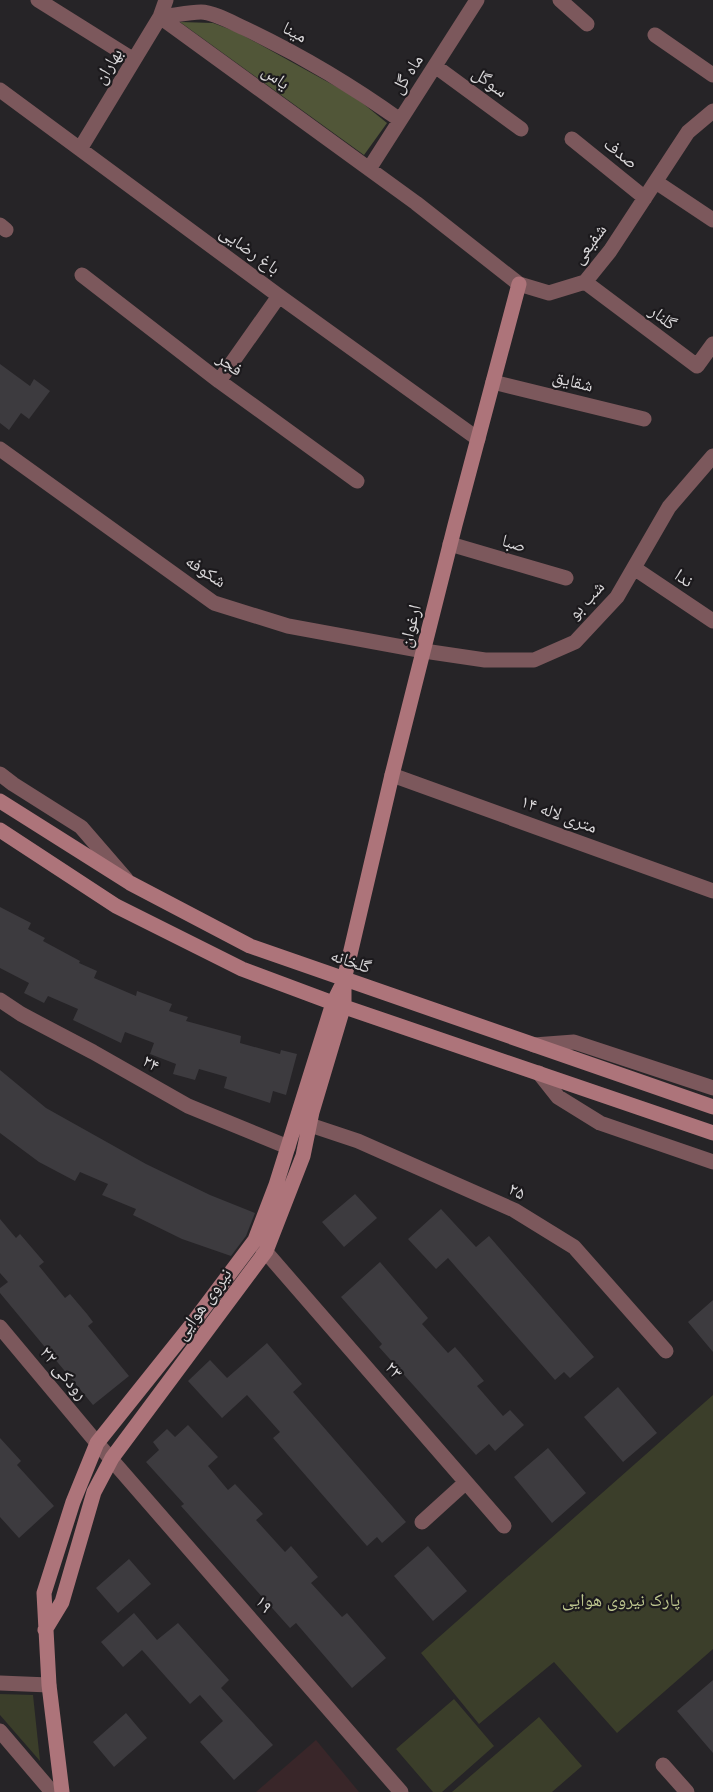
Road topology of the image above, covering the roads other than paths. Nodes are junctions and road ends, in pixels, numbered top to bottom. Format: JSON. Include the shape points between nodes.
{"nodes":[{"id":1,"x":38,"y":0,"type":"edge"},
{"id":2,"x":166,"y":0,"type":"edge"},
{"id":3,"x":477,"y":0,"type":"edge"},
{"id":4,"x":560,"y":0,"type":"edge"},
{"id":5,"x":160,"y":17,"type":"junction"},
{"id":6,"x":587,"y":24,"type":"dead end"},
{"id":7,"x":655,"y":35,"type":"dead end"},
{"id":8,"x":134,"y":60,"type":"junction"},
{"id":9,"x":435,"y":66,"type":"junction"},
{"id":10,"x":713,"y":75,"type":"edge"},
{"id":11,"x":0,"y":90,"type":"edge"},
{"id":12,"x":713,"y":111,"type":"edge"},
{"id":13,"x":400,"y":120,"type":"junction"},
{"id":14,"x":521,"y":129,"type":"dead end"},
{"id":15,"x":572,"y":140,"type":"dead end"},
{"id":16,"x":80,"y":149,"type":"junction"},
{"id":17,"x":369,"y":169,"type":"junction"},
{"id":18,"x":656,"y":182,"type":"junction"},
{"id":19,"x":645,"y":198,"type":"junction"},
{"id":20,"x":713,"y":220,"type":"edge"},
{"id":21,"x":82,"y":276,"type":"dead end"},
{"id":22,"x":585,"y":282,"type":"junction"},
{"id":23,"x":519,"y":284,"type":"junction"},
{"id":24,"x":279,"y":296,"type":"junction"},
{"id":25,"x":713,"y":344,"type":"edge"},
{"id":26,"x":219,"y":381,"type":"junction"},
{"id":27,"x":493,"y":382,"type":"junction"},
{"id":28,"x":644,"y":419,"type":"dead end"},
{"id":29,"x":478,"y":440,"type":"junction"},
{"id":30,"x":0,"y":449,"type":"edge"},
{"id":31,"x":713,"y":456,"type":"edge"},
{"id":32,"x":357,"y":481,"type":"dead end"},
{"id":33,"x":450,"y":544,"type":"junction"},
{"id":34,"x":634,"y":568,"type":"junction"},
{"id":35,"x":566,"y":578,"type":"dead end"},
{"id":36,"x":713,"y":621,"type":"edge"},
{"id":37,"x":424,"y":651,"type":"junction"},
{"id":38,"x":0,"y":774,"type":"edge"},
{"id":39,"x":392,"y":774,"type":"junction"},
{"id":40,"x":0,"y":801,"type":"edge"},
{"id":41,"x":0,"y":830,"type":"edge"},
{"id":42,"x":130,"y":883,"type":"junction"},
{"id":43,"x":713,"y":891,"type":"edge"},
{"id":44,"x":344,"y":980,"type":"junction"},
{"id":45,"x":0,"y":1000,"type":"edge"},
{"id":46,"x":338,"y":1004,"type":"junction"},
{"id":47,"x":534,"y":1045,"type":"junction"},
{"id":48,"x":539,"y":1073,"type":"junction"},
{"id":49,"x":713,"y":1088,"type":"edge"},
{"id":50,"x":713,"y":1107,"type":"edge"},
{"id":51,"x":310,"y":1125,"type":"junction"},
{"id":52,"x":713,"y":1132,"type":"edge"},
{"id":53,"x":288,"y":1147,"type":"junction"},
{"id":54,"x":303,"y":1155,"type":"junction"},
{"id":55,"x":713,"y":1162,"type":"edge"},
{"id":56,"x":260,"y":1246,"type":"junction"},
{"id":57,"x":0,"y":1327,"type":"edge"},
{"id":58,"x":666,"y":1351,"type":"dead end"},
{"id":59,"x":97,"y":1443,"type":"junction"},
{"id":60,"x":112,"y":1458,"type":"junction"},
{"id":61,"x":465,"y":1483,"type":"junction"},
{"id":62,"x":422,"y":1522,"type":"dead end"},
{"id":63,"x":504,"y":1526,"type":"dead end"},
{"id":64,"x":45,"y":1630,"type":"junction"},
{"id":65,"x":0,"y":1683,"type":"edge"},
{"id":66,"x":50,"y":1685,"type":"junction"},
{"id":67,"x":0,"y":1731,"type":"edge"},
{"id":68,"x":663,"y":1765,"type":"dead end"},
{"id":69,"x":52,"y":1792,"type":"edge"},
{"id":70,"x":62,"y":1792,"type":"edge"},
{"id":71,"x":402,"y":1792,"type":"edge"},
{"id":72,"x":687,"y":1792,"type":"edge"}],
"edges":[{"from":1,"to":8,"type":"street"},
{"from":2,"to":5,"type":"street","name":"بهاران"},
{"from":3,"to":9,"type":"street","name":"ماه گل"},
{"from":4,"to":6,"type":"street"},
{"from":5,"to":8,"type":"street","name":"بهاران"},
{"from":5,"to":13,"type":"street","name":"مینا","via":[[203,12],[229,21],[323,69]]},
{"from":5,"to":17,"type":"street","name":"یاس"},
{"from":7,"to":10,"type":"street"},
{"from":8,"to":16,"type":"street","name":"بهاران"},
{"from":9,"to":13,"type":"street","name":"ماه گل"},
{"from":9,"to":14,"type":"street","name":"سوگل"},
{"from":11,"to":16,"type":"street","name":"باغ رضایی"},
{"from":12,"to":18,"type":"street","name":"شفیعی","via":[[688,132]]},
{"from":13,"to":17,"type":"street","name":"ماه گل"},
{"from":15,"to":19,"type":"street","name":"صدف"},
{"from":16,"to":24,"type":"street","name":"باغ رضایی"},
{"from":17,"to":23,"type":"street","name":"شفیعی"},
{"from":18,"to":19,"type":"street","name":"شفیعی"},
{"from":18,"to":20,"type":"street"},
{"from":19,"to":22,"type":"street","name":"شفیعی"},
{"from":21,"to":26,"type":"street","name":"فجر"},
{"from":22,"to":23,"type":"street","name":"شفیعی","via":[[549,293]]},
{"from":22,"to":25,"type":"street","name":"گلنار","via":[[696,366]]},
{"from":23,"to":27,"type":"street","name":"ارغوان"},
{"from":24,"to":26,"type":"street"},
{"from":24,"to":29,"type":"street","name":"باغ رضایی"},
{"from":26,"to":32,"type":"street","name":"فجر"},
{"from":27,"to":28,"type":"street","name":"شقایق"},
{"from":27,"to":29,"type":"street","name":"ارغوان"},
{"from":29,"to":33,"type":"street","name":"ارغوان"},
{"from":30,"to":37,"type":"street","name":"شکوفه","via":[[214,603],[288,626]]},
{"from":31,"to":34,"type":"street","name":"شب بو","via":[[669,507]]},
{"from":33,"to":35,"type":"street","name":"صبا"},
{"from":33,"to":37,"type":"street","name":"ارغوان"},
{"from":34,"to":36,"type":"street","name":"ندا"},
{"from":34,"to":37,"type":"street","name":"شب بو","via":[[617,597],[575,642],[534,660],[485,660]]},
{"from":37,"to":39,"type":"street","name":"ارغوان"},
{"from":38,"to":42,"type":"street","via":[[81,827]]},
{"from":39,"to":43,"type":"street","name":"۱۴ متری لاله"},
{"from":39,"to":44,"type":"street","name":"ارغوان"},
{"from":40,"to":42,"type":"street","name":"گلخانه"},
{"from":41,"to":46,"type":"street","via":[[116,906],[242,969]]},
{"from":42,"to":44,"type":"street","name":"گلخانه","via":[[250,946]]},
{"from":44,"to":46,"type":"street","name":"ارغوان"},
{"from":44,"to":47,"type":"street","name":"گلخانه"},
{"from":45,"to":53,"type":"street","name":"۲۴","via":[[188,1106]]},
{"from":46,"to":48,"type":"street"},
{"from":46,"to":51,"type":"street","name":"نیروی هوایی"},
{"from":46,"to":53,"type":"street","name":"نیروی هوایی"},
{"from":47,"to":49,"type":"street","via":[[574,1042]]},
{"from":47,"to":50,"type":"street","name":"گلخانه"},
{"from":48,"to":52,"type":"street"},
{"from":48,"to":55,"type":"street","via":[[558,1097],[600,1123]]},
{"from":51,"to":54,"type":"street","name":"نیروی هوایی"},
{"from":51,"to":58,"type":"street","name":"۲۵","via":[[358,1141],[514,1210],[574,1247]]},
{"from":53,"to":54,"type":"street"},
{"from":53,"to":56,"type":"street","name":"نیروی هوایی"},
{"from":54,"to":56,"type":"street","name":"نیروی هوایی"},
{"from":56,"to":59,"type":"street","name":"نیروی هوایی"},
{"from":56,"to":60,"type":"street","name":"نیروی هوایی"},
{"from":56,"to":61,"type":"street","name":"۲۳"},
{"from":57,"to":59,"type":"street","name":"رودکی ۲۲"},
{"from":59,"to":60,"type":"street","name":"۱۹"},
{"from":59,"to":64,"type":"street","name":"نیروی هوایی","via":[[44,1593]]},
{"from":60,"to":64,"type":"street","name":"نیروی هوایی","via":[[94,1492],[62,1602]]},
{"from":60,"to":71,"type":"street","name":"۱۹"},
{"from":61,"to":62,"type":"street"},
{"from":61,"to":63,"type":"street","name":"۲۳"},
{"from":64,"to":66,"type":"street","name":"نیروی هوایی"},
{"from":65,"to":66,"type":"street"},
{"from":66,"to":70,"type":"street","name":"نیروی هوایی"},
{"from":67,"to":69,"type":"street"},
{"from":68,"to":72,"type":"street"}]}
